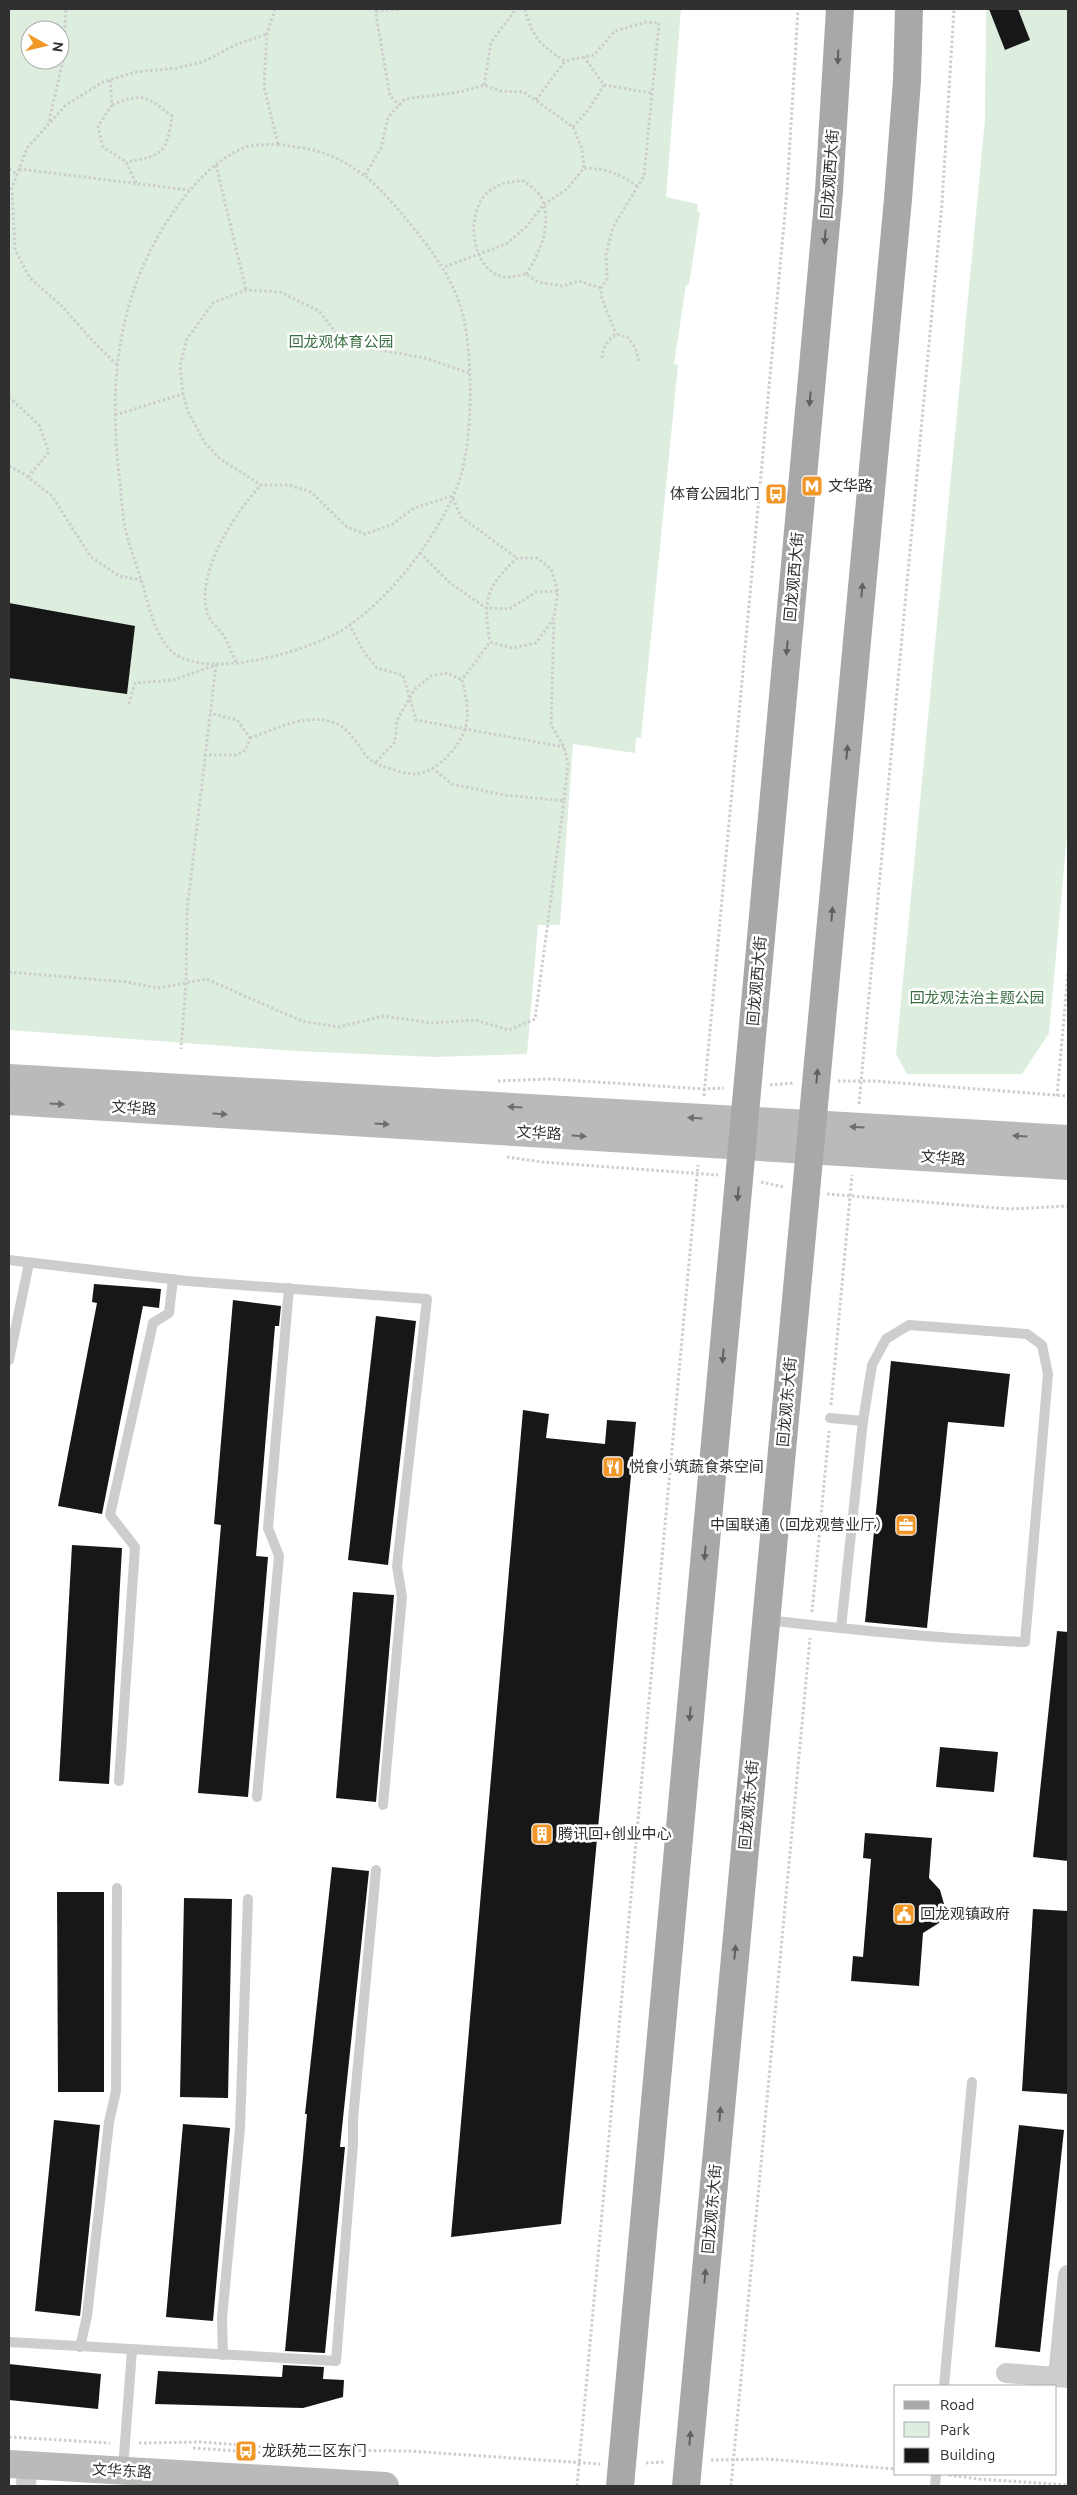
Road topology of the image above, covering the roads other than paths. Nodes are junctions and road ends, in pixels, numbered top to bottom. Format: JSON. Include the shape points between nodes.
{"nodes":[{"id":1,"x":840,"y":9,"type":"edge"},
{"id":2,"x":909,"y":9,"type":"edge"},
{"id":3,"x":9,"y":1078,"type":"edge"},
{"id":4,"x":9,"y":1101,"type":"edge"},
{"id":5,"x":743,"y":1133,"type":"junction"},
{"id":6,"x":1068,"y":1135,"type":"edge"},
{"id":7,"x":811,"y":1137,"type":"junction"},
{"id":8,"x":1068,"y":1166,"type":"edge"},
{"id":9,"x":9,"y":1260,"type":"edge"},
{"id":10,"x":29,"y":1263,"type":"junction"},
{"id":11,"x":173,"y":1279,"type":"junction"},
{"id":12,"x":289,"y":1288,"type":"junction"},
{"id":13,"x":9,"y":1360,"type":"edge"},
{"id":14,"x":830,"y":1418,"type":"road end"},
{"id":15,"x":863,"y":1421,"type":"junction"},
{"id":16,"x":766,"y":1620,"type":"junction"},
{"id":17,"x":841,"y":1628,"type":"junction"},
{"id":18,"x":119,"y":1781,"type":"dead end"},
{"id":19,"x":256,"y":1797,"type":"dead end"},
{"id":20,"x":383,"y":1805,"type":"dead end"},
{"id":21,"x":376,"y":1870,"type":"dead end"},
{"id":22,"x":117,"y":1888,"type":"dead end"},
{"id":23,"x":248,"y":1899,"type":"dead end"},
{"id":24,"x":972,"y":2082,"type":"dead end"},
{"id":25,"x":1068,"y":2275,"type":"edge"},
{"id":26,"x":9,"y":2342,"type":"edge"},
{"id":27,"x":80,"y":2347,"type":"junction"},
{"id":28,"x":132,"y":2350,"type":"junction"},
{"id":29,"x":222,"y":2355,"type":"junction"},
{"id":30,"x":1006,"y":2373,"type":"dead end"},
{"id":31,"x":1063,"y":2377,"type":"edge"},
{"id":32,"x":944,"y":2385,"type":"edge"},
{"id":33,"x":123,"y":2471,"type":"junction"},
{"id":34,"x":21,"y":2472,"type":"edge"},
{"id":35,"x":687,"y":2474,"type":"edge"},
{"id":36,"x":621,"y":2475,"type":"edge"},
{"id":37,"x":385,"y":2486,"type":"edge"}],
"edges":[{"from":1,"to":5,"type":"main road","name":"回龙观西大街","one_way":true,"via":[[829,191]]},
{"from":7,"to":2,"type":"main road","one_way":true,"via":[[898,199]]},
{"from":5,"to":3,"type":"street","name":"文华路","one_way":true},
{"from":4,"to":5,"type":"street","name":"文华路","one_way":true},
{"from":5,"to":7,"type":"street","name":"文华路"},
{"from":5,"to":36,"type":"main road","one_way":true},
{"from":6,"to":7,"type":"street","name":"文华路","one_way":true},
{"from":7,"to":8,"type":"street","name":"文华路"},
{"from":7,"to":16,"type":"main road","name":"回龙观东大街"},
{"from":9,"to":10,"type":"lane"},
{"from":10,"to":11,"type":"lane"},
{"from":10,"to":13,"type":"lane"},
{"from":11,"to":12,"type":"lane"},
{"from":11,"to":18,"type":"lane","via":[[168,1313],[153,1323],[110,1515],[135,1547]]},
{"from":12,"to":19,"type":"lane","via":[[268,1528],[279,1556]]},
{"from":12,"to":20,"type":"lane","via":[[427,1299],[397,1566],[402,1597]]},
{"from":14,"to":15,"type":"lane"},
{"from":15,"to":17,"type":"lane"},
{"from":15,"to":17,"type":"lane","via":[[872,1365],[886,1339],[909,1326],[1027,1334],[1042,1345],[1048,1374],[1025,1642]]},
{"from":16,"to":17,"type":"lane"},
{"from":35,"to":16,"type":"main road","name":"回龙观东大街","one_way":true},
{"from":21,"to":29,"type":"lane","via":[[353,2119],[336,2361]]},
{"from":22,"to":27,"type":"lane","via":[[116,2091],[109,2122],[87,2316]]},
{"from":23,"to":29,"type":"lane","via":[[240,2128],[222,2318]]},
{"from":24,"to":32,"type":"lane"},
{"from":25,"to":31,"type":"street"},
{"from":26,"to":27,"type":"lane"},
{"from":27,"to":28,"type":"lane"},
{"from":28,"to":29,"type":"lane"},
{"from":28,"to":33,"type":"lane"},
{"from":30,"to":31,"type":"street"},
{"from":33,"to":34,"type":"street","name":"文华东路"},
{"from":33,"to":37,"type":"street","name":"文华东路"}]}
